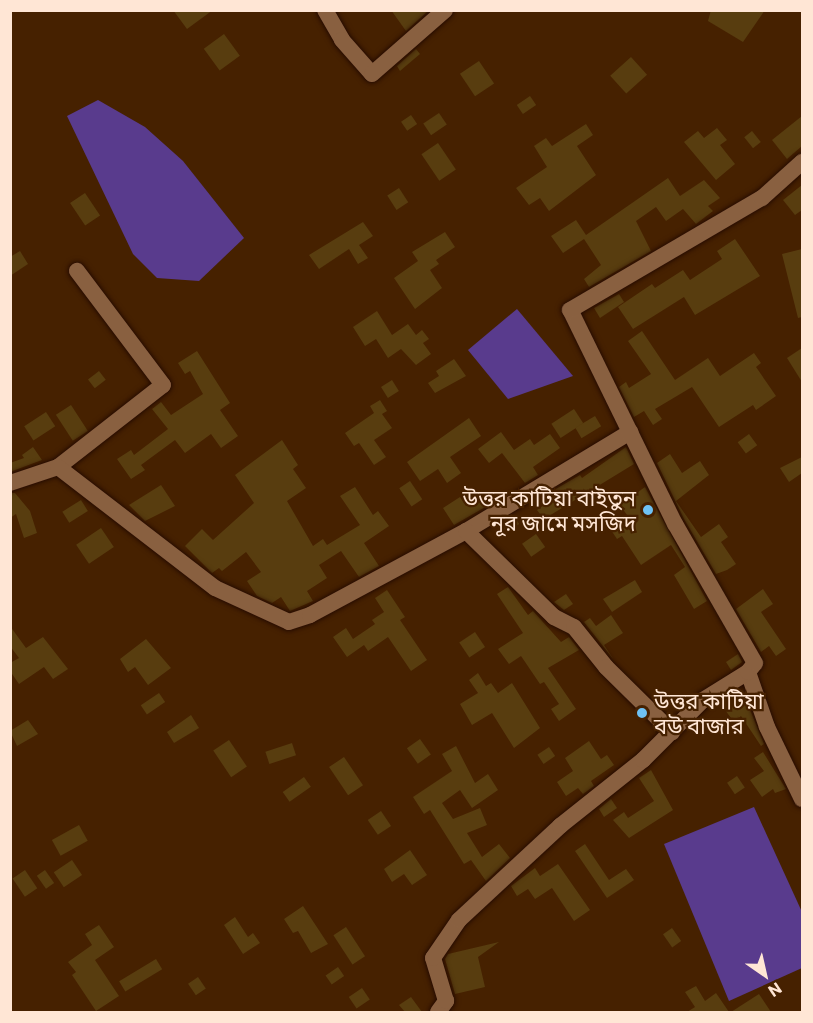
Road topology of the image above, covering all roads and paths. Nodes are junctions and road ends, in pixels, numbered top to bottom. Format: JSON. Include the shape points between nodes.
{"nodes":[{"id":1,"x":325,"y":10,"type":"edge"},
{"id":2,"x":445,"y":10,"type":"edge"},
{"id":3,"x":802,"y":162,"type":"edge"},
{"id":4,"x":76,"y":272,"type":"dead end"},
{"id":5,"x":630,"y":432,"type":"junction"},
{"id":6,"x":57,"y":467,"type":"junction"},
{"id":7,"x":10,"y":483,"type":"edge"},
{"id":8,"x":466,"y":531,"type":"junction"},
{"id":9,"x":748,"y":672,"type":"junction"},
{"id":10,"x":672,"y":732,"type":"junction"},
{"id":11,"x":802,"y":799,"type":"edge"},
{"id":12,"x":438,"y":1012,"type":"edge"}],
"edges":[{"from":1,"to":2,"type":"street","via":[[342,40],[372,74]]},
{"from":3,"to":5,"type":"street","via":[[762,198],[570,310]]},
{"from":4,"to":6,"type":"street","via":[[163,385]]},
{"from":5,"to":8,"type":"street"},
{"from":5,"to":9,"type":"street","via":[[675,524],[755,663]]},
{"from":6,"to":7,"type":"street"},
{"from":6,"to":8,"type":"street","via":[[215,588],[289,622],[310,615]]},
{"from":8,"to":10,"type":"street","via":[[554,617],[574,627],[606,667]]},
{"from":9,"to":10,"type":"street","via":[[703,700]]},
{"from":9,"to":11,"type":"street","via":[[767,727]]},
{"from":10,"to":12,"type":"street","via":[[459,920],[433,958],[446,1001]]}]}
